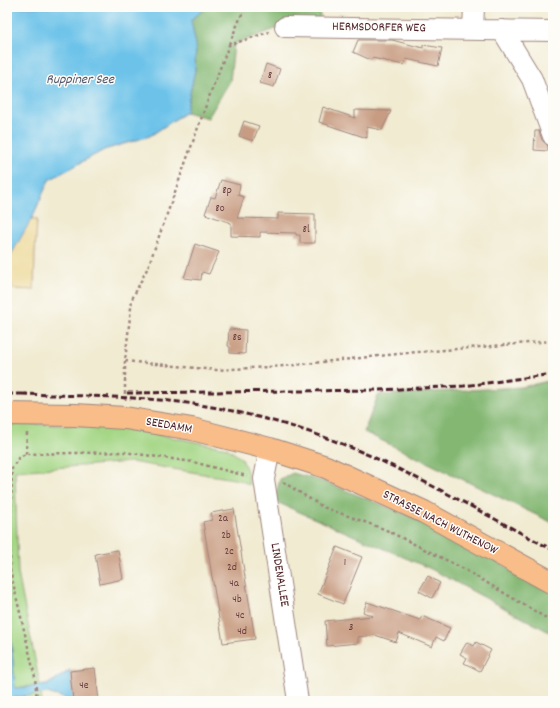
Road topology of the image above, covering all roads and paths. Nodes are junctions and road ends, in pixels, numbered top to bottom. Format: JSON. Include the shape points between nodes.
{"nodes":[{"id":1,"x":245,"y":7,"type":"edge"},
{"id":2,"x":474,"y":7,"type":"edge"},
{"id":3,"x":285,"y":27,"type":"joint"},
{"id":4,"x":473,"y":29,"type":"junction"},
{"id":5,"x":502,"y":30,"type":"junction"},
{"id":6,"x":553,"y":31,"type":"edge"},
{"id":7,"x":229,"y":45,"type":"junction"},
{"id":8,"x":553,"y":136,"type":"edge"},
{"id":9,"x":553,"y":341,"type":"edge"},
{"id":10,"x":125,"y":361,"type":"junction"},
{"id":11,"x":125,"y":403,"type":"dead end"},
{"id":12,"x":7,"y":414,"type":"edge"},
{"id":13,"x":27,"y":432,"type":"dead end"},
{"id":14,"x":270,"y":449,"type":"junction"},
{"id":15,"x":26,"y":454,"type":"junction"},
{"id":16,"x":326,"y":467,"type":"joint"},
{"id":17,"x":258,"y":478,"type":"junction"},
{"id":18,"x":553,"y":583,"type":"edge"},
{"id":19,"x":553,"y":622,"type":"edge"},
{"id":20,"x":37,"y":701,"type":"edge"},
{"id":21,"x":298,"y":701,"type":"edge"}],
"edges":[{"from":1,"to":7,"type":"path"},
{"from":2,"to":4,"type":"street"},
{"from":3,"to":4,"type":"street","name":"HERMSDORFER WEG"},
{"from":3,"to":7,"type":"path"},
{"from":4,"to":5,"type":"street","name":"HERMSDORFER WEG"},
{"from":5,"to":6,"type":"street","name":"HERMSDORFER WEG"},
{"from":5,"to":8,"type":"street","via":[[532,79]]},
{"from":7,"to":10,"type":"path","via":[[148,267],[132,299]]},
{"from":9,"to":10,"type":"path","via":[[216,370]]},
{"from":10,"to":11,"type":"path"},
{"from":12,"to":14,"type":"main road","name":"SEEDAMM","via":[[125,418],[192,429]]},
{"from":13,"to":15,"type":"path"},
{"from":14,"to":16,"type":"main road","name":"SEEDAMM"},
{"from":14,"to":17,"type":"street","name":"LINDENALLEE"},
{"from":15,"to":17,"type":"path","via":[[124,452],[193,462]]},
{"from":15,"to":20,"type":"path","via":[[19,457],[12,468],[10,570]]},
{"from":16,"to":18,"type":"main road","name":"STRASSE NACH WUTHENOW","via":[[424,512]]},
{"from":17,"to":19,"type":"path","via":[[282,481],[323,507],[384,529],[462,568]]},
{"from":17,"to":21,"type":"street","name":"LINDENALLEE"}]}
